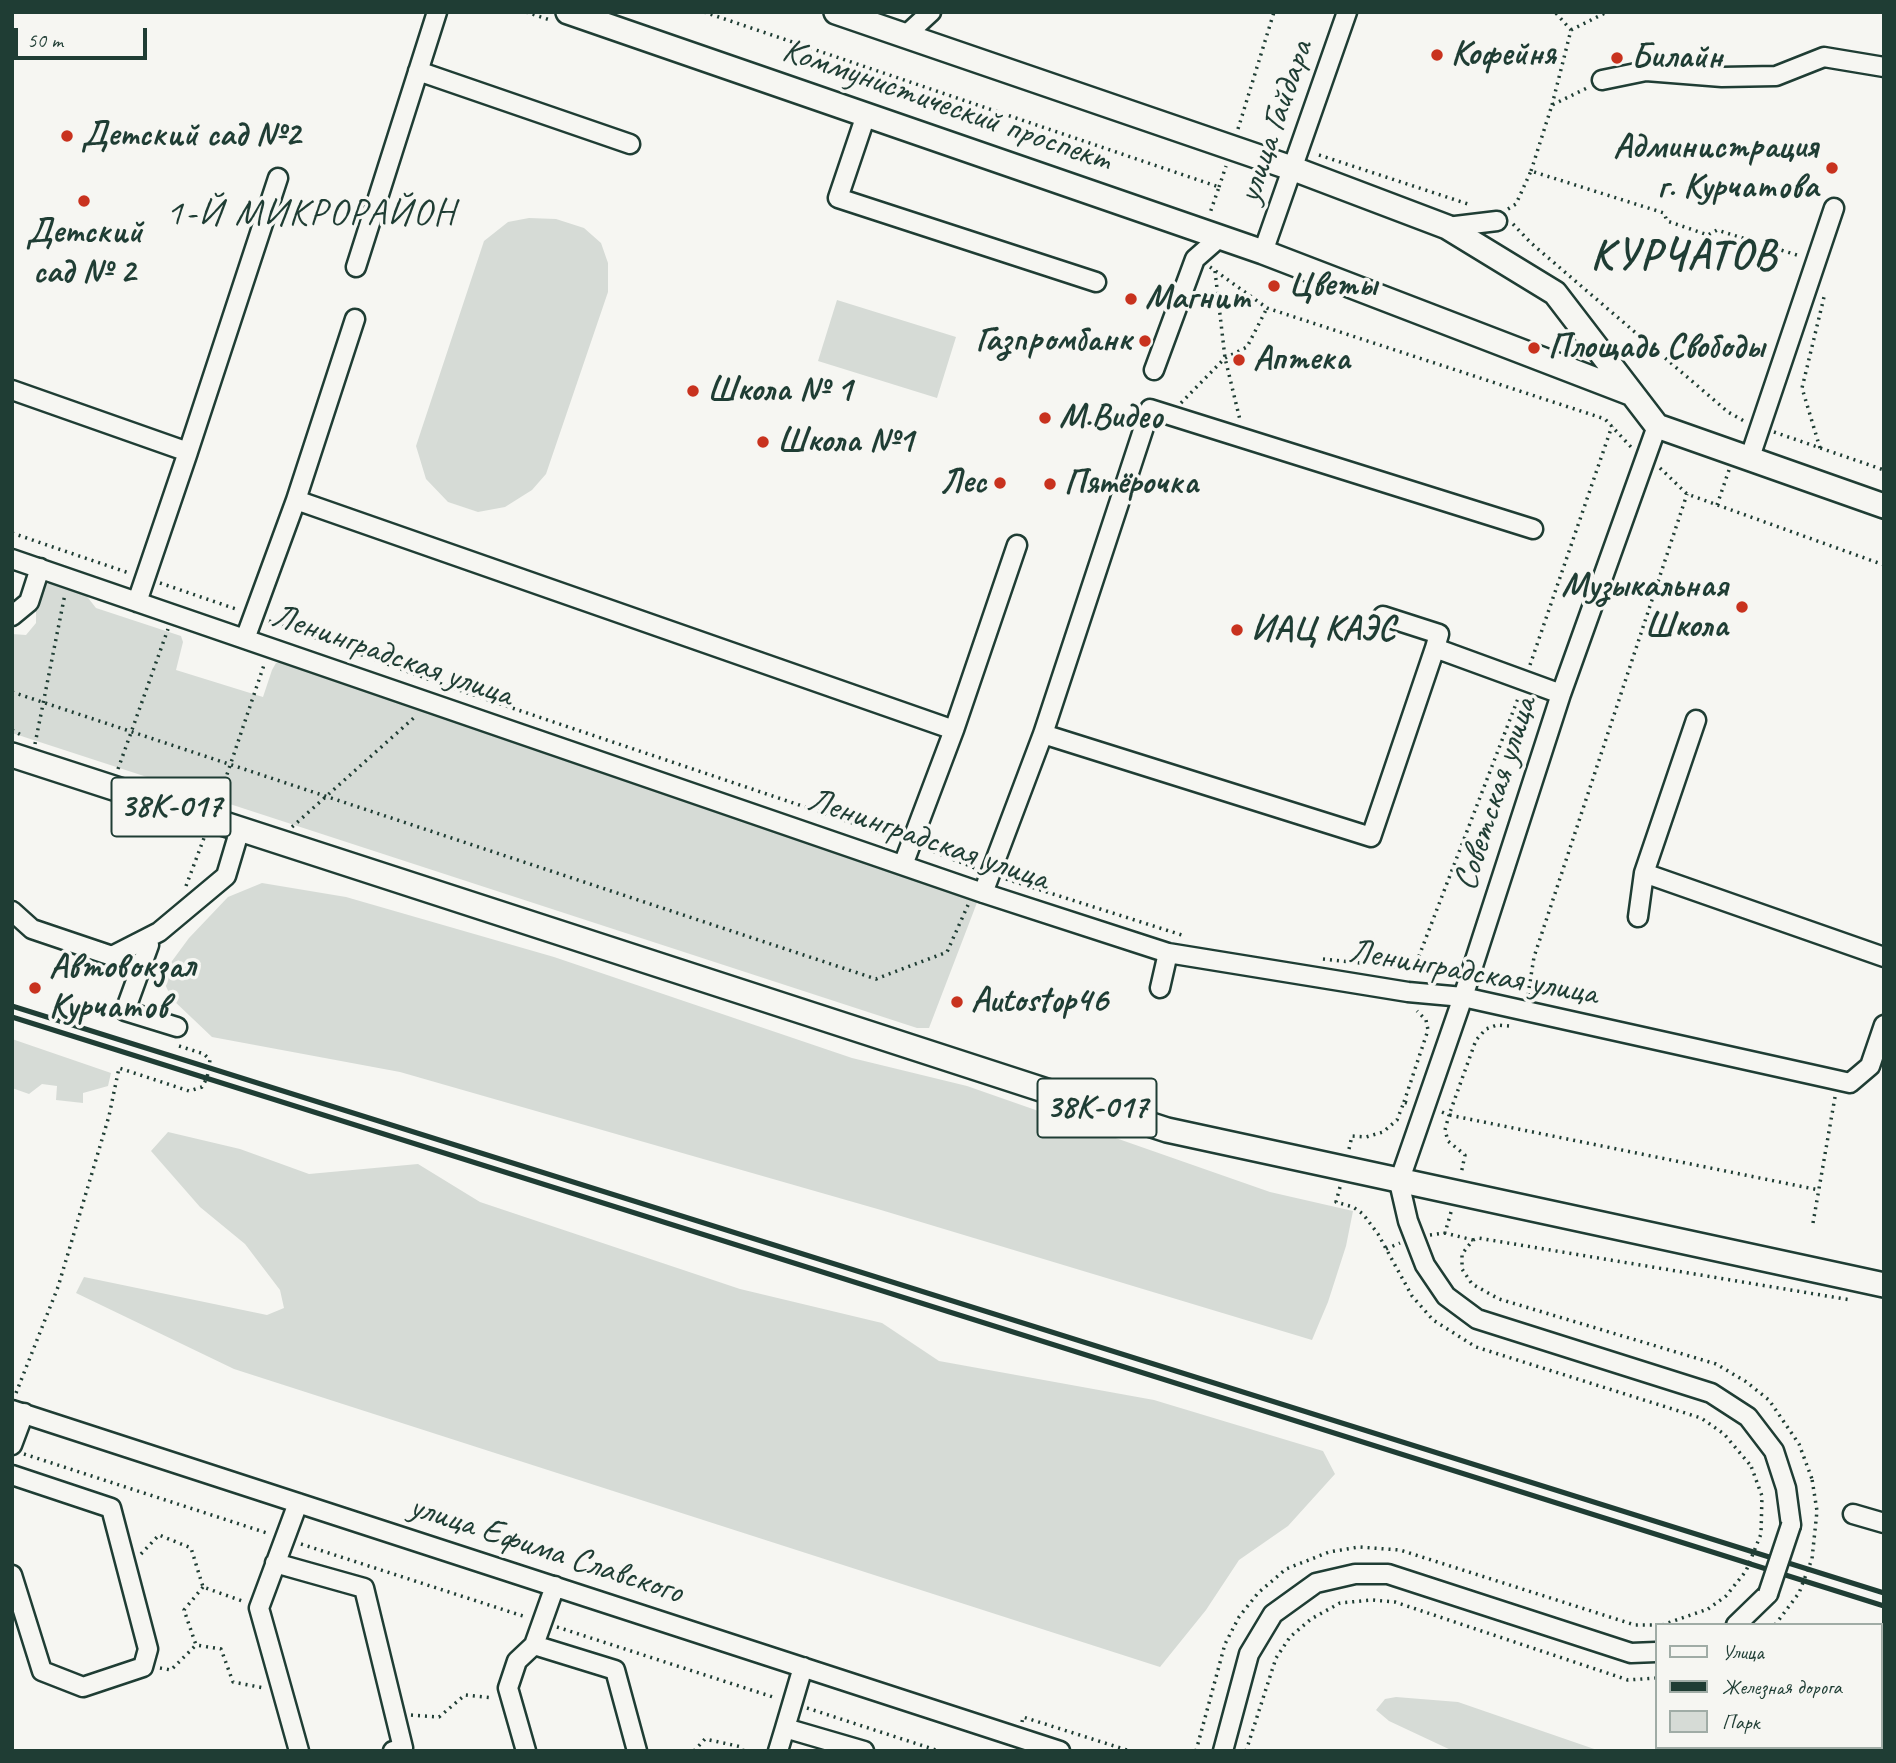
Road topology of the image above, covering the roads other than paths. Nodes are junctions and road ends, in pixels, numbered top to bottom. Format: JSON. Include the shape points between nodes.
{"nodes":[{"id":1,"x":437,"y":12,"type":"edge"},
{"id":2,"x":568,"y":12,"type":"edge"},
{"id":3,"x":836,"y":12,"type":"edge"},
{"id":4,"x":931,"y":12,"type":"edge"},
{"id":5,"x":1347,"y":12,"type":"edge"},
{"id":6,"x":905,"y":36,"type":"junction"},
{"id":7,"x":1884,"y":67,"type":"edge"},
{"id":8,"x":418,"y":71,"type":"junction"},
{"id":9,"x":1602,"y":80,"type":"road end"},
{"id":10,"x":866,"y":115,"type":"junction"},
{"id":11,"x":630,"y":144,"type":"dead end"},
{"id":12,"x":1297,"y":159,"type":"junction"},
{"id":13,"x":278,"y":178,"type":"dead end"},
{"id":14,"x":1834,"y":208,"type":"dead end"},
{"id":15,"x":1497,"y":220,"type":"dead end"},
{"id":16,"x":1447,"y":227,"type":"junction"},
{"id":17,"x":1220,"y":237,"type":"junction"},
{"id":18,"x":1263,"y":252,"type":"junction"},
{"id":19,"x":356,"y":267,"type":"dead end"},
{"id":20,"x":1096,"y":282,"type":"dead end"},
{"id":21,"x":355,"y":319,"type":"dead end"},
{"id":22,"x":1154,"y":370,"type":"dead end"},
{"id":23,"x":12,"y":390,"type":"edge"},
{"id":24,"x":1630,"y":393,"type":"junction"},
{"id":25,"x":1657,"y":426,"type":"junction"},
{"id":26,"x":188,"y":452,"type":"junction"},
{"id":27,"x":1749,"y":460,"type":"junction"},
{"id":28,"x":296,"y":500,"type":"junction"},
{"id":29,"x":1884,"y":506,"type":"edge"},
{"id":30,"x":1533,"y":528,"type":"dead end"},
{"id":31,"x":1017,"y":545,"type":"dead end"},
{"id":32,"x":12,"y":559,"type":"edge"},
{"id":33,"x":40,"y":568,"type":"junction"},
{"id":34,"x":137,"y":602,"type":"junction"},
{"id":35,"x":12,"y":616,"type":"edge"},
{"id":36,"x":1384,"y":616,"type":"dead end"},
{"id":37,"x":245,"y":639,"type":"junction"},
{"id":38,"x":1434,"y":649,"type":"junction"},
{"id":39,"x":1561,"y":694,"type":"junction"},
{"id":40,"x":1696,"y":720,"type":"dead end"},
{"id":41,"x":954,"y":730,"type":"junction"},
{"id":42,"x":1043,"y":734,"type":"junction"},
{"id":43,"x":22,"y":758,"type":"edge"},
{"id":44,"x":240,"y":829,"type":"junction"},
{"id":45,"x":903,"y":865,"type":"junction"},
{"id":46,"x":1644,"y":873,"type":"junction"},
{"id":47,"x":979,"y":892,"type":"junction"},
{"id":48,"x":12,"y":911,"type":"edge"},
{"id":49,"x":1638,"y":917,"type":"dead end"},
{"id":50,"x":147,"y":939,"type":"junction"},
{"id":51,"x":1168,"y":954,"type":"junction"},
{"id":52,"x":1884,"y":957,"type":"edge"},
{"id":53,"x":1160,"y":988,"type":"dead end"},
{"id":54,"x":1463,"y":997,"type":"junction"},
{"id":55,"x":1884,"y":1025,"type":"edge"},
{"id":56,"x":175,"y":1035,"type":"road end"},
{"id":57,"x":1399,"y":1182,"type":"junction"},
{"id":58,"x":1884,"y":1285,"type":"edge"},
{"id":59,"x":16,"y":1408,"type":"edge"},
{"id":60,"x":12,"y":1448,"type":"edge"},
{"id":61,"x":12,"y":1475,"type":"edge"},
{"id":62,"x":298,"y":1503,"type":"junction"},
{"id":63,"x":1853,"y":1514,"type":"dead end"},
{"id":64,"x":1884,"y":1523,"type":"edge"},
{"id":65,"x":275,"y":1563,"type":"junction"},
{"id":66,"x":12,"y":1575,"type":"edge"},
{"id":67,"x":555,"y":1586,"type":"junction"},
{"id":68,"x":1738,"y":1623,"type":"edge"},
{"id":69,"x":534,"y":1645,"type":"junction"},
{"id":70,"x":1654,"y":1652,"type":"edge"},
{"id":71,"x":803,"y":1667,"type":"junction"},
{"id":72,"x":785,"y":1728,"type":"junction"},
{"id":73,"x":1052,"y":1749,"type":"edge"},
{"id":74,"x":299,"y":1751,"type":"edge"},
{"id":75,"x":393,"y":1751,"type":"edge"},
{"id":76,"x":526,"y":1751,"type":"edge"},
{"id":77,"x":637,"y":1751,"type":"edge"},
{"id":78,"x":778,"y":1751,"type":"edge"},
{"id":79,"x":864,"y":1751,"type":"edge"},
{"id":80,"x":1223,"y":1751,"type":"edge"}],
"edges":[{"from":1,"to":8,"type":"street"},
{"from":2,"to":10,"type":"main road","name":"Коммунистический проспект"},
{"from":3,"to":6,"type":"main road","name":"Коммунистический проспект"},
{"from":4,"to":6,"type":"street"},
{"from":5,"to":12,"type":"street","name":"улица Гайдара"},
{"from":6,"to":12,"type":"main road","name":"Коммунистический проспект","via":[[1239,137]]},
{"from":7,"to":9,"type":"street","via":[[1824,57],[1776,76],[1646,71]]},
{"from":8,"to":11,"type":"street"},
{"from":8,"to":19,"type":"street"},
{"from":10,"to":17,"type":"main road","name":"Коммунистический проспект"},
{"from":10,"to":20,"type":"street","via":[[838,198]]},
{"from":12,"to":16,"type":"main road","name":"Коммунистический проспект"},
{"from":12,"to":18,"type":"street","name":"улица Гайдара"},
{"from":13,"to":26,"type":"street"},
{"from":14,"to":27,"type":"street"},
{"from":15,"to":16,"type":"street"},
{"from":16,"to":24,"type":"main road","name":"Коммунистический проспект","via":[[1555,293]]},
{"from":17,"to":18,"type":"main road","name":"Коммунистический проспект"},
{"from":17,"to":22,"type":"street","via":[[1195,259]]},
{"from":18,"to":24,"type":"main road","name":"Коммунистический проспект"},
{"from":21,"to":28,"type":"street"},
{"from":23,"to":26,"type":"street"},
{"from":24,"to":25,"type":"main road","name":"Коммунистический проспект"},
{"from":25,"to":27,"type":"main road"},
{"from":25,"to":39,"type":"street","name":"Советская улица"},
{"from":26,"to":34,"type":"street"},
{"from":27,"to":29,"type":"main road"},
{"from":28,"to":37,"type":"street"},
{"from":28,"to":41,"type":"street"},
{"from":30,"to":42,"type":"street","via":[[1150,409]]},
{"from":31,"to":41,"type":"street"},
{"from":32,"to":33,"type":"street","name":"Ленинградская улица"},
{"from":33,"to":34,"type":"street","name":"Ленинградская улица"},
{"from":33,"to":35,"type":"street","via":[[29,602]]},
{"from":34,"to":37,"type":"street","name":"Ленинградская улица"},
{"from":36,"to":38,"type":"street","via":[[1440,634]]},
{"from":37,"to":45,"type":"street","name":"Ленинградская улица"},
{"from":38,"to":39,"type":"street"},
{"from":38,"to":42,"type":"street","via":[[1371,836]]},
{"from":39,"to":54,"type":"street","name":"Советская улица"},
{"from":40,"to":46,"type":"street"},
{"from":41,"to":45,"type":"street"},
{"from":42,"to":47,"type":"street"},
{"from":43,"to":44,"type":"main road","number":"38К-017"},
{"from":44,"to":50,"type":"street","via":[[226,876]]},
{"from":44,"to":57,"type":"main road","number":"38К-017","via":[[1167,1130]]},
{"from":45,"to":47,"type":"street","name":"Ленинградская улица"},
{"from":46,"to":49,"type":"street"},
{"from":46,"to":52,"type":"street"},
{"from":47,"to":51,"type":"street","name":"Ленинградская улица"},
{"from":48,"to":50,"type":"street","via":[[32,929],[112,956]]},
{"from":50,"to":56,"type":"street","via":[[149,945],[125,1011]]},
{"from":51,"to":53,"type":"street"},
{"from":51,"to":54,"type":"street","name":"Ленинградская улица"},
{"from":54,"to":55,"type":"street","name":"Ленинградская улица","via":[[1844,1082],[1870,1066]]},
{"from":54,"to":57,"type":"street","name":"Советская улица"},
{"from":57,"to":58,"type":"main road","number":"38К-017"},
{"from":57,"to":68,"type":"street","bridge":true,"via":[[1408,1221],[1426,1265],[1446,1296],[1477,1319],[1711,1393],[1748,1417],[1774,1451],[1791,1525],[1768,1594]]},
{"from":59,"to":60,"type":"street"},
{"from":59,"to":62,"type":"street","name":"улица Ефима Славского"},
{"from":61,"to":66,"type":"street","via":[[111,1508],[148,1648],[143,1668],[83,1687],[42,1671]]},
{"from":62,"to":65,"type":"street"},
{"from":62,"to":67,"type":"street","name":"улица Ефима Славского"},
{"from":63,"to":64,"type":"street"},
{"from":65,"to":74,"type":"street","via":[[259,1608]]},
{"from":65,"to":75,"type":"street","via":[[364,1588],[403,1748]]},
{"from":67,"to":69,"type":"street"},
{"from":67,"to":71,"type":"street","name":"улица Ефима Славского"},
{"from":69,"to":76,"type":"street","via":[[517,1661],[508,1688]]},
{"from":69,"to":77,"type":"street","via":[[615,1670]]},
{"from":70,"to":80,"type":"street","via":[[1631,1653],[1388,1574],[1355,1574],[1315,1583],[1273,1614],[1249,1654]]},
{"from":71,"to":72,"type":"street"},
{"from":71,"to":73,"type":"street","name":"улица Ефима Славского"},
{"from":72,"to":78,"type":"street"},
{"from":72,"to":79,"type":"street"}]}
